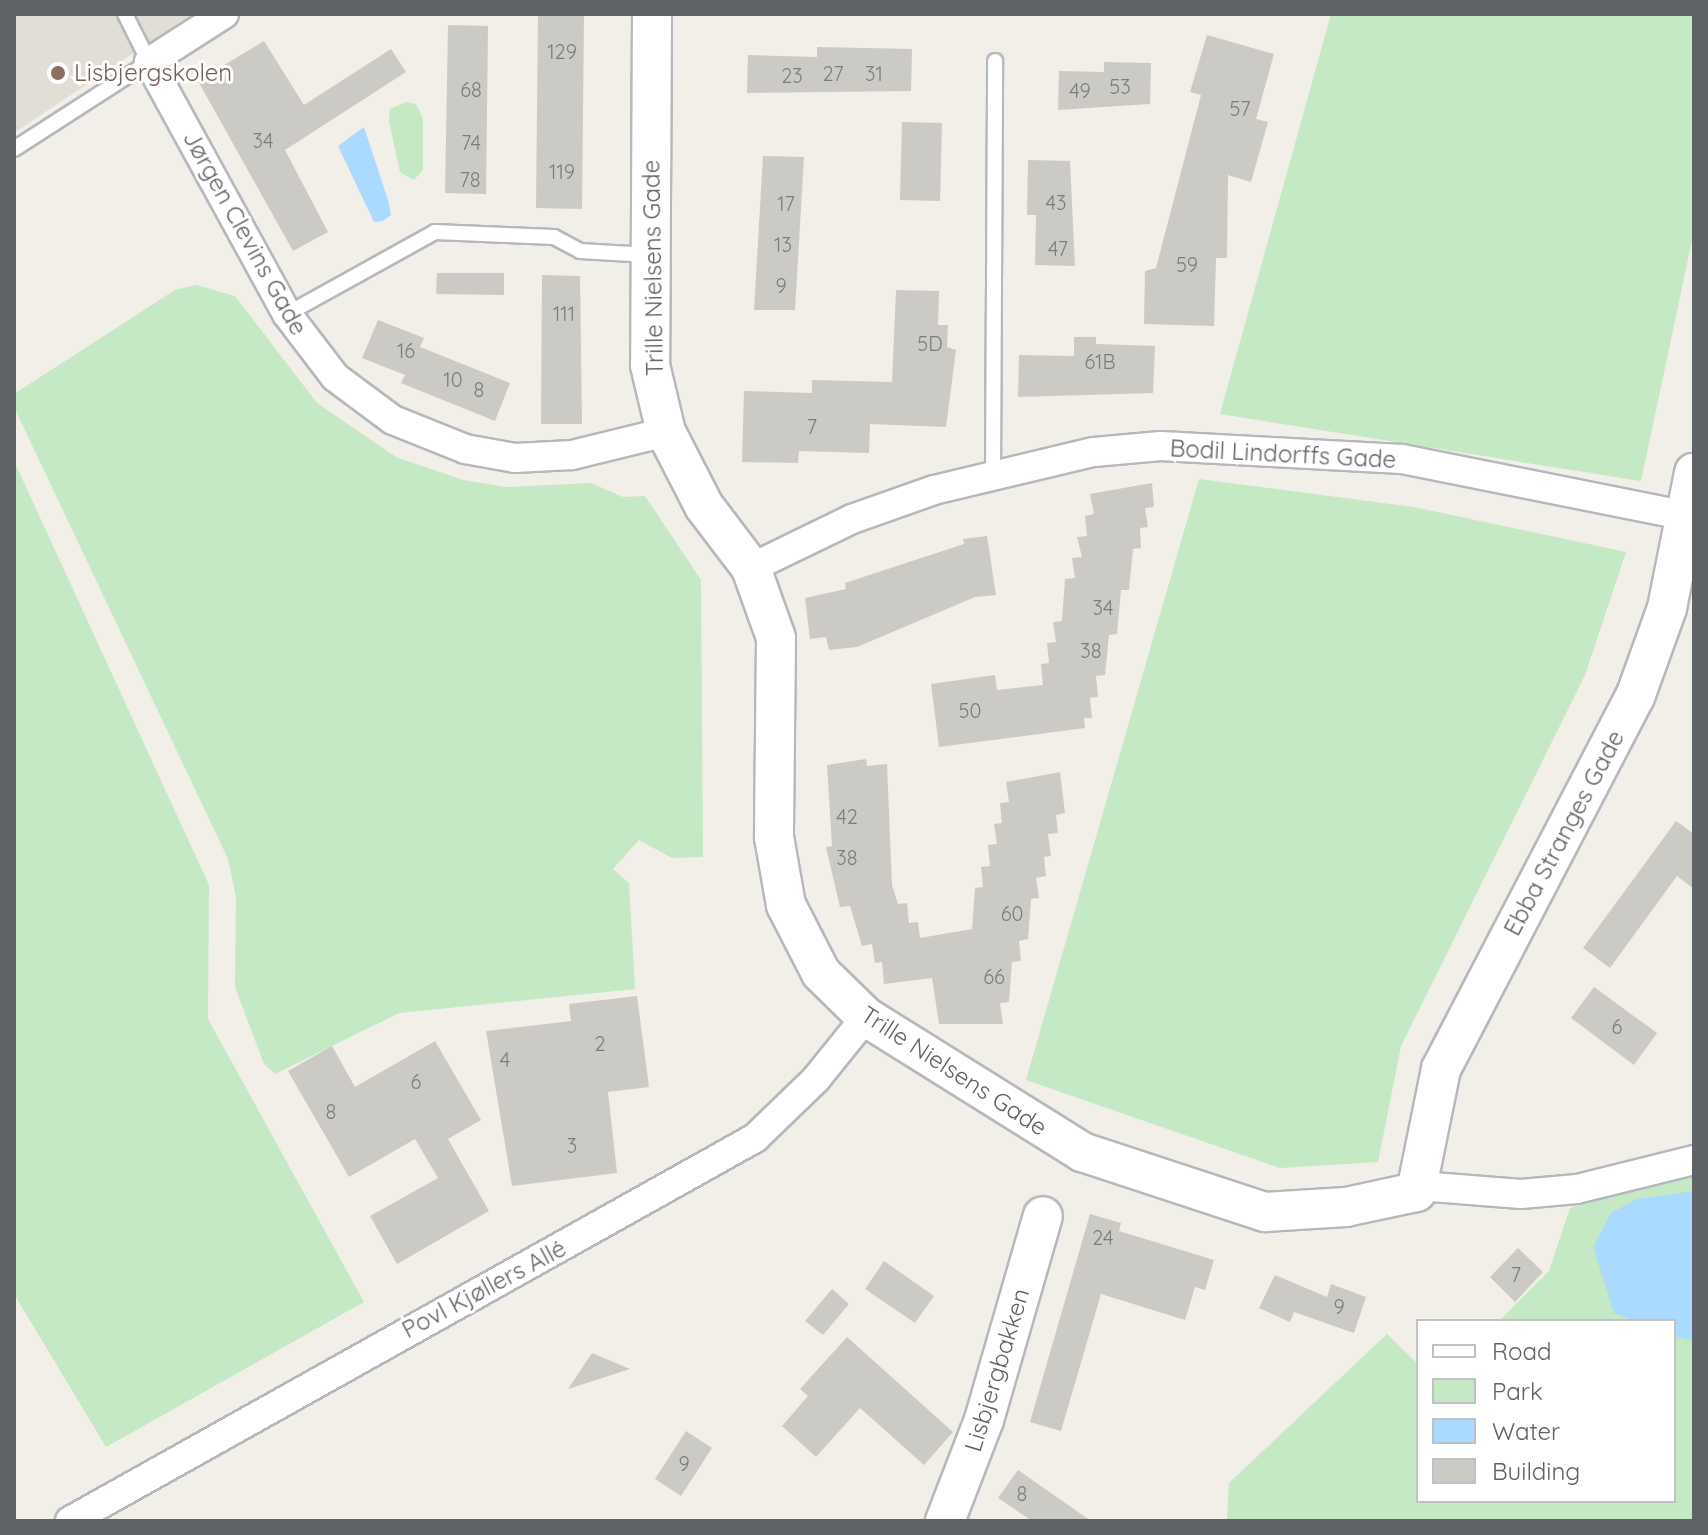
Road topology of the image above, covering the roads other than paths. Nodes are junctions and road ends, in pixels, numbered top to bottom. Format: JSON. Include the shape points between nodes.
{"nodes":[{"id":1,"x":125,"y":14,"type":"edge"},
{"id":2,"x":224,"y":14,"type":"edge"},
{"id":3,"x":652,"y":14,"type":"edge"},
{"id":4,"x":995,"y":61,"type":"dead end"},
{"id":5,"x":149,"y":62,"type":"junction"},
{"id":6,"x":14,"y":149,"type":"edge"},
{"id":7,"x":649,"y":255,"type":"junction"},
{"id":8,"x":287,"y":314,"type":"junction"},
{"id":9,"x":666,"y":432,"type":"junction"},
{"id":10,"x":993,"y":473,"type":"junction"},
{"id":11,"x":1694,"y":473,"type":"edge"},
{"id":12,"x":1687,"y":516,"type":"junction"},
{"id":13,"x":751,"y":568,"type":"junction"},
{"id":14,"x":866,"y":1017,"type":"junction"},
{"id":15,"x":1694,"y":1160,"type":"edge"},
{"id":16,"x":1420,"y":1186,"type":"junction"},
{"id":17,"x":1043,"y":1216,"type":"dead end"},
{"id":18,"x":70,"y":1521,"type":"edge"},
{"id":19,"x":945,"y":1521,"type":"edge"}],
"edges":[{"from":1,"to":5,"type":"lane"},
{"from":2,"to":5,"type":"street"},
{"from":3,"to":7,"type":"street","name":"Trille Nielsens Gade"},
{"from":4,"to":10,"type":"lane"},
{"from":5,"to":6,"type":"lane"},
{"from":5,"to":8,"type":"street","name":"Jørgen Clevins Gade"},
{"from":7,"to":8,"type":"lane","via":[[580,251],[554,237],[435,232]]},
{"from":7,"to":9,"type":"street","name":"Trille Nielsens Gade","via":[[650,365]]},
{"from":8,"to":9,"type":"street","name":"Jørgen Clevins Gade","via":[[335,377],[393,420],[465,449],[515,458],[572,455]]},
{"from":9,"to":13,"type":"street","name":"Trille Nielsens Gade","via":[[704,506]]},
{"from":10,"to":12,"type":"street","name":"Bodil Lindorffs Gade","via":[[1094,452],[1259,448],[1402,459]]},
{"from":10,"to":13,"type":"street","name":"Bodil Lindorffs Gade","via":[[852,519]]},
{"from":11,"to":12,"type":"street","name":"Ebba Stranges Gade"},
{"from":12,"to":16,"type":"street","name":"Ebba Stranges Gade","via":[[1667,608],[1635,697],[1441,1069]]},
{"from":13,"to":14,"type":"street","name":"Trille Nielsens Gade","via":[[776,638],[774,837],[786,905],[821,973]]},
{"from":14,"to":16,"type":"street","name":"Trille Nielsens Gade","via":[[1082,1152],[1204,1195],[1265,1212],[1386,1201],[1408,1196]]},
{"from":14,"to":18,"type":"street","name":"Povl Kjøllers Allé","via":[[816,1079],[755,1138]]},
{"from":15,"to":16,"type":"street","name":"Trille Nielsens Gade","via":[[1577,1189],[1521,1194]]},
{"from":17,"to":19,"type":"street","name":"Lisbjergbakken","via":[[984,1420]]}]}
